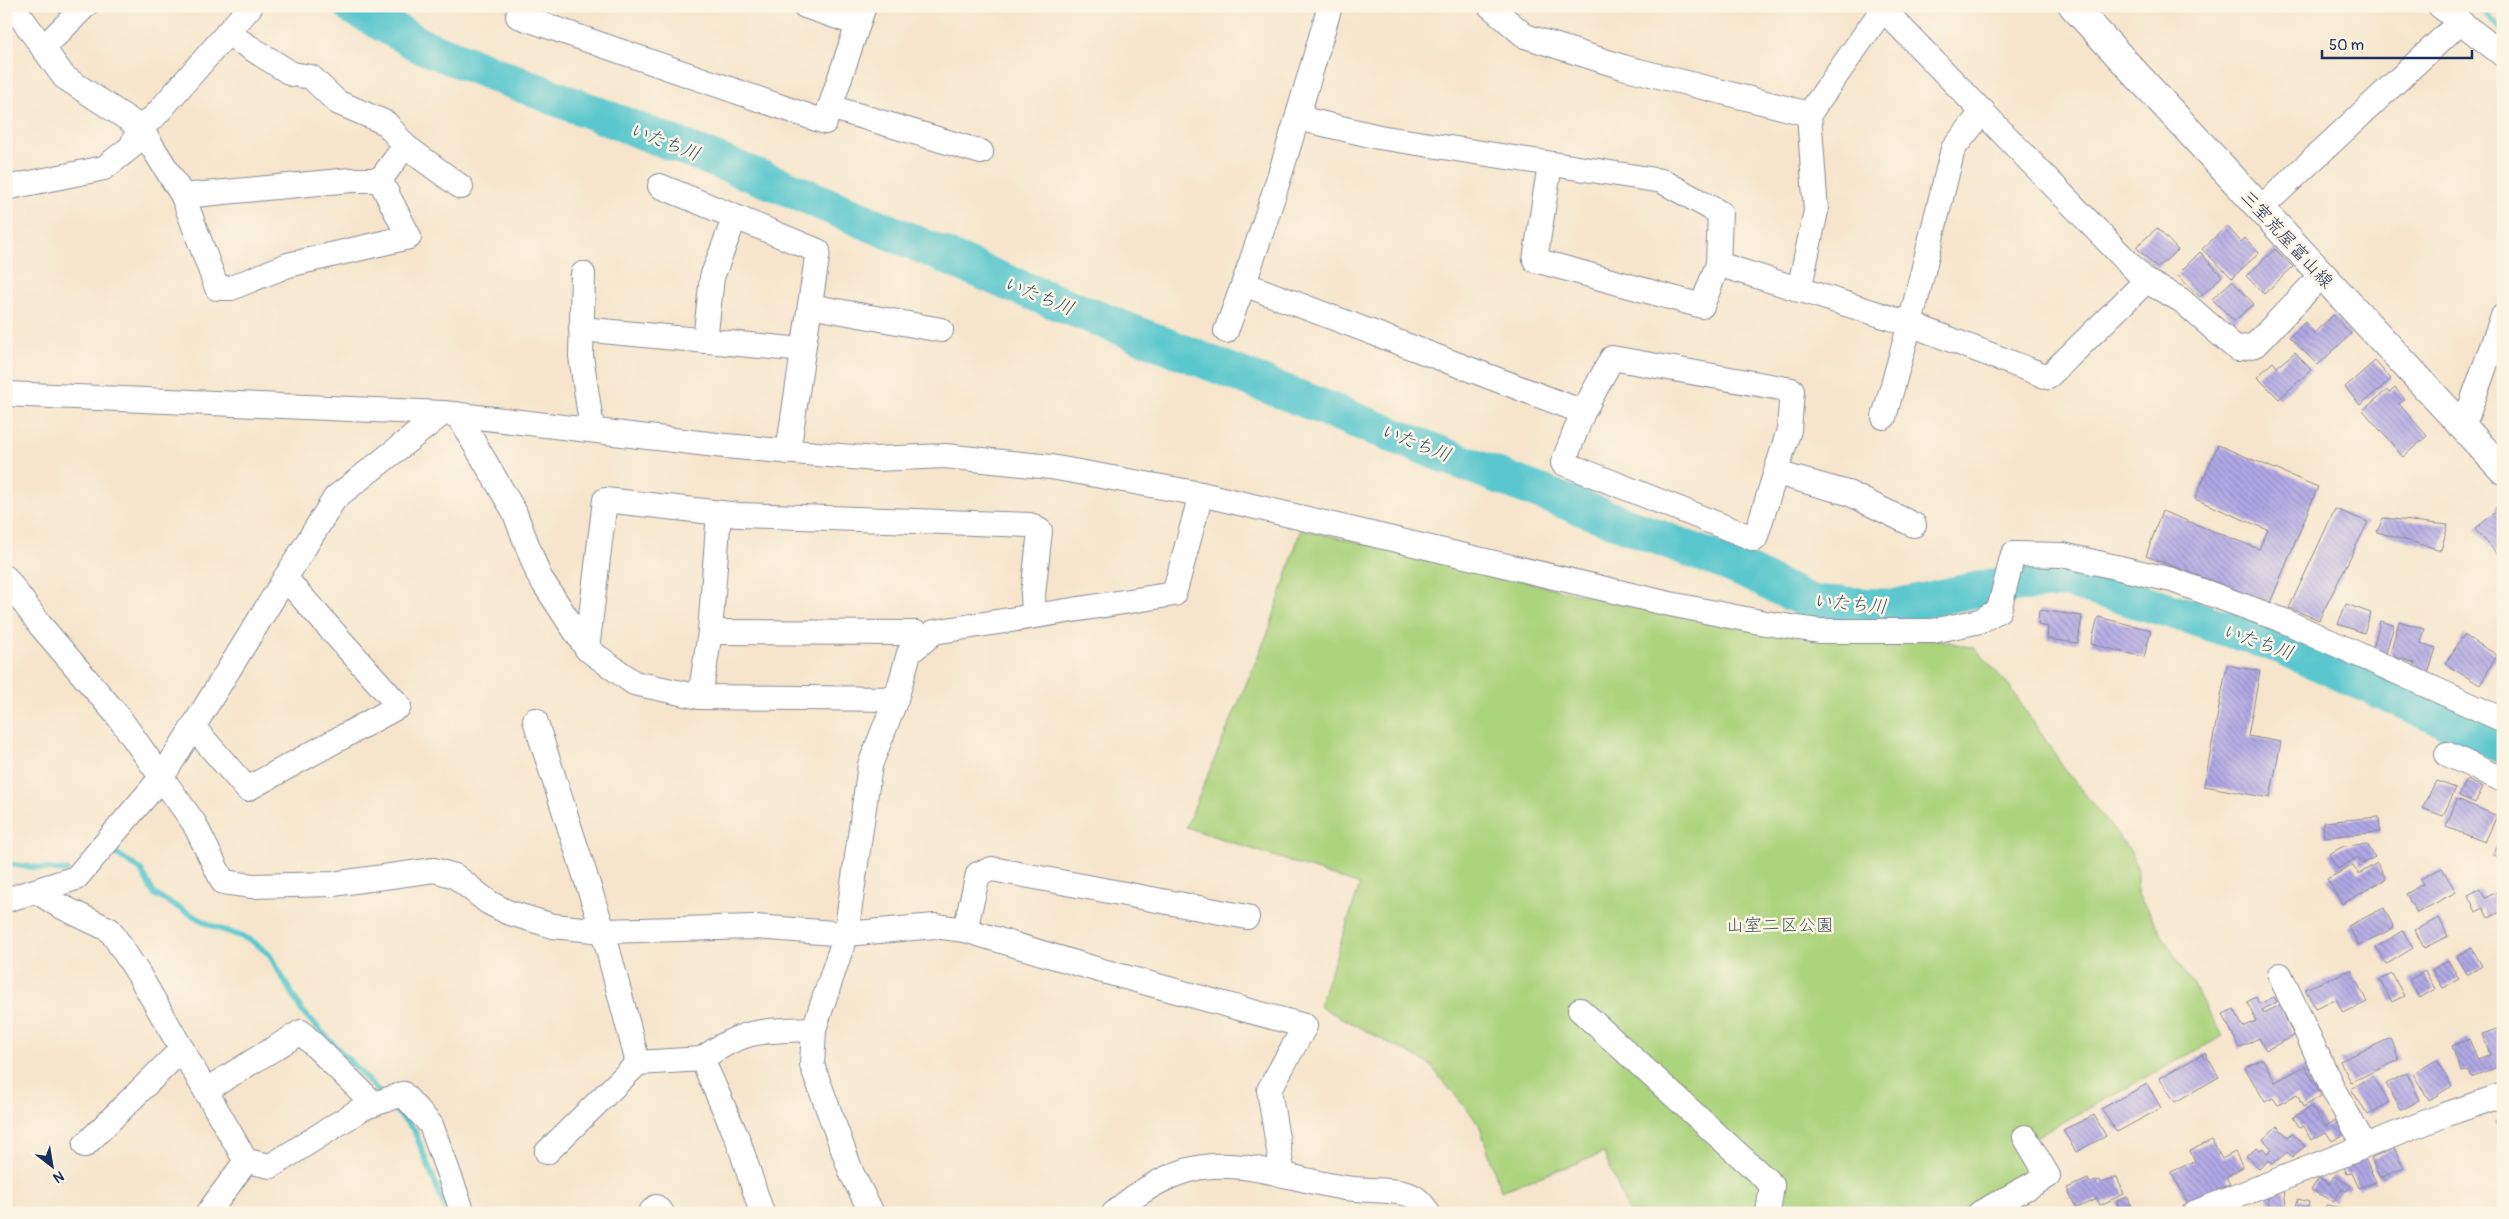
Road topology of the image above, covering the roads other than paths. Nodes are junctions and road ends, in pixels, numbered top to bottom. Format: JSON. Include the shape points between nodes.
{"nodes":[{"id":1,"x":13,"y":6,"type":"edge"},
{"id":2,"x":85,"y":6,"type":"edge"},
{"id":3,"x":251,"y":6,"type":"edge"},
{"id":4,"x":521,"y":6,"type":"edge"},
{"id":5,"x":806,"y":6,"type":"edge"},
{"id":6,"x":1330,"y":6,"type":"edge"},
{"id":7,"x":2074,"y":6,"type":"edge"},
{"id":8,"x":2440,"y":6,"type":"edge"},
{"id":9,"x":1884,"y":8,"type":"edge"},
{"id":10,"x":1506,"y":11,"type":"edge"},
{"id":11,"x":861,"y":15,"type":"edge"},
{"id":12,"x":2460,"y":22,"type":"junction"},
{"id":13,"x":227,"y":33,"type":"junction"},
{"id":14,"x":44,"y":48,"type":"junction"},
{"id":15,"x":2503,"y":55,"type":"edge"},
{"id":16,"x":830,"y":107,"type":"junction"},
{"id":17,"x":1983,"y":111,"type":"junction"},
{"id":18,"x":1809,"y":114,"type":"junction"},
{"id":19,"x":1298,"y":118,"type":"junction"},
{"id":20,"x":140,"y":127,"type":"junction"},
{"id":21,"x":405,"y":146,"type":"junction"},
{"id":22,"x":981,"y":152,"type":"dead end"},
{"id":23,"x":1550,"y":164,"type":"junction"},
{"id":24,"x":380,"y":180,"type":"junction"},
{"id":25,"x":660,"y":186,"type":"dead end"},
{"id":26,"x":6,"y":188,"type":"edge"},
{"id":27,"x":461,"y":188,"type":"dead end"},
{"id":28,"x":183,"y":196,"type":"junction"},
{"id":29,"x":2260,"y":209,"type":"junction"},
{"id":30,"x":735,"y":217,"type":"junction"},
{"id":31,"x":1718,"y":264,"type":"junction"},
{"id":32,"x":583,"y":274,"type":"dead end"},
{"id":33,"x":2321,"y":276,"type":"junction"},
{"id":34,"x":2146,"y":281,"type":"junction"},
{"id":35,"x":1244,"y":284,"type":"junction"},
{"id":36,"x":1799,"y":290,"type":"junction"},
{"id":37,"x":810,"y":306,"type":"junction"},
{"id":38,"x":2503,"y":316,"type":"edge"},
{"id":39,"x":1910,"y":324,"type":"junction"},
{"id":40,"x":581,"y":329,"type":"junction"},
{"id":41,"x":941,"y":330,"type":"dead end"},
{"id":42,"x":1226,"y":332,"type":"dead end"},
{"id":43,"x":706,"y":341,"type":"junction"},
{"id":44,"x":803,"y":350,"type":"junction"},
{"id":45,"x":6,"y":394,"type":"edge"},
{"id":46,"x":1583,"y":412,"type":"junction"},
{"id":47,"x":450,"y":414,"type":"junction"},
{"id":48,"x":1884,"y":417,"type":"dead end"},
{"id":49,"x":2463,"y":427,"type":"junction"},
{"id":50,"x":592,"y":429,"type":"junction"},
{"id":51,"x":788,"y":452,"type":"junction"},
{"id":52,"x":2503,"y":470,"type":"edge"},
{"id":53,"x":1776,"y":472,"type":"junction"},
{"id":54,"x":1201,"y":494,"type":"junction"},
{"id":55,"x":720,"y":513,"type":"junction"},
{"id":56,"x":1914,"y":525,"type":"dead end"},
{"id":57,"x":6,"y":578,"type":"edge"},
{"id":58,"x":285,"y":578,"type":"junction"},
{"id":59,"x":1034,"y":616,"type":"junction"},
{"id":60,"x":710,"y":632,"type":"junction"},
{"id":61,"x":923,"y":641,"type":"junction"},
{"id":62,"x":587,"y":649,"type":"junction"},
{"id":63,"x":700,"y":697,"type":"junction"},
{"id":64,"x":896,"y":700,"type":"junction"},
{"id":65,"x":535,"y":720,"type":"dead end"},
{"id":66,"x":2503,"y":720,"type":"edge"},
{"id":67,"x":193,"y":727,"type":"junction"},
{"id":68,"x":2447,"y":754,"type":"dead end"},
{"id":69,"x":162,"y":778,"type":"junction"},
{"id":70,"x":2503,"y":780,"type":"edge"},
{"id":71,"x":36,"y":891,"type":"junction"},
{"id":72,"x":6,"y":900,"type":"edge"},
{"id":73,"x":1247,"y":917,"type":"dead end"},
{"id":74,"x":965,"y":930,"type":"junction"},
{"id":75,"x":603,"y":931,"type":"junction"},
{"id":76,"x":846,"y":934,"type":"junction"},
{"id":77,"x":2280,"y":975,"type":"dead end"},
{"id":78,"x":1580,"y":1010,"type":"dead end"},
{"id":79,"x":814,"y":1028,"type":"junction"},
{"id":80,"x":182,"y":1049,"type":"junction"},
{"id":81,"x":702,"y":1059,"type":"junction"},
{"id":82,"x":638,"y":1063,"type":"junction"},
{"id":83,"x":206,"y":1090,"type":"junction"},
{"id":84,"x":2503,"y":1095,"type":"edge"},
{"id":85,"x":374,"y":1104,"type":"junction"},
{"id":86,"x":2025,"y":1137,"type":"dead end"},
{"id":87,"x":85,"y":1145,"type":"dead end"},
{"id":88,"x":2365,"y":1146,"type":"junction"},
{"id":89,"x":547,"y":1152,"type":"dead end"},
{"id":90,"x":246,"y":1161,"type":"junction"},
{"id":91,"x":1283,"y":1175,"type":"junction"},
{"id":92,"x":208,"y":1213,"type":"edge"},
{"id":93,"x":463,"y":1213,"type":"edge"},
{"id":94,"x":650,"y":1213,"type":"edge"},
{"id":95,"x":662,"y":1213,"type":"edge"},
{"id":96,"x":762,"y":1213,"type":"edge"},
{"id":97,"x":872,"y":1213,"type":"edge"},
{"id":98,"x":1114,"y":1213,"type":"edge"},
{"id":99,"x":1428,"y":1213,"type":"edge"},
{"id":100,"x":1768,"y":1213,"type":"edge"},
{"id":101,"x":1980,"y":1213,"type":"edge"},
{"id":102,"x":2194,"y":1213,"type":"edge"}],
"edges":[{"from":1,"to":14,"type":"street"},
{"from":2,"to":14,"type":"street"},
{"from":3,"to":13,"type":"street"},
{"from":4,"to":16,"type":"street","via":[[518,16],[825,122]]},
{"from":5,"to":11,"type":"street"},
{"from":6,"to":19,"type":"street"},
{"from":7,"to":29,"type":"main road","name":"三室荒屋富山線"},
{"from":8,"to":12,"type":"street"},
{"from":9,"to":17,"type":"street"},
{"from":9,"to":18,"type":"street"},
{"from":10,"to":18,"type":"street","via":[[1525,36],[1623,67]]},
{"from":11,"to":16,"type":"street"},
{"from":12,"to":15,"type":"street"},
{"from":12,"to":29,"type":"street"},
{"from":13,"to":20,"type":"street","via":[[154,117]]},
{"from":13,"to":21,"type":"street","via":[[292,74],[311,77],[337,102],[386,123]]},
{"from":14,"to":20,"type":"street","via":[[64,77]]},
{"from":16,"to":22,"type":"street"},
{"from":17,"to":34,"type":"street"},
{"from":17,"to":39,"type":"street","via":[[1953,148]]},
{"from":18,"to":36,"type":"street","via":[[1816,211]]},
{"from":19,"to":23,"type":"street","via":[[1379,137]]},
{"from":19,"to":35,"type":"street"},
{"from":20,"to":26,"type":"street","via":[[132,147],[104,168]]},
{"from":20,"to":28,"type":"street"},
{"from":21,"to":24,"type":"street"},
{"from":21,"to":27,"type":"street"},
{"from":23,"to":31,"type":"street","via":[[1662,181],[1720,213]]},
{"from":23,"to":31,"type":"street","via":[[1535,260],[1702,306]]},
{"from":24,"to":28,"type":"street"},
{"from":24,"to":28,"type":"street","via":[[409,237],[288,265],[231,288],[217,288]]},
{"from":25,"to":30,"type":"street"},
{"from":29,"to":33,"type":"main road","name":"三室荒屋富山線"},
{"from":30,"to":37,"type":"street","via":[[818,251]]},
{"from":30,"to":43,"type":"street","via":[[712,277]]},
{"from":31,"to":36,"type":"street"},
{"from":32,"to":40,"type":"street"},
{"from":33,"to":34,"type":"street","via":[[2255,344],[2237,349],[2181,300]]},
{"from":33,"to":49,"type":"main road","name":"三室荒屋富山線"},
{"from":34,"to":39,"type":"street","via":[[2048,377]]},
{"from":35,"to":42,"type":"street"},
{"from":35,"to":46,"type":"street"},
{"from":36,"to":39,"type":"street"},
{"from":37,"to":41,"type":"street"},
{"from":37,"to":44,"type":"street"},
{"from":38,"to":49,"type":"street"},
{"from":39,"to":48,"type":"street"},
{"from":40,"to":43,"type":"street"},
{"from":40,"to":50,"type":"street","via":[[581,356]]},
{"from":43,"to":44,"type":"street"},
{"from":44,"to":51,"type":"street"},
{"from":45,"to":47,"type":"street"},
{"from":46,"to":53,"type":"street","via":[[1612,358],[1792,390],[1789,430]]},
{"from":46,"to":53,"type":"street","via":[[1563,463],[1755,539]]},
{"from":47,"to":50,"type":"street"},
{"from":47,"to":58,"type":"street","via":[[335,498]]},
{"from":47,"to":62,"type":"street","via":[[514,511],[539,576]]},
{"from":49,"to":52,"type":"main road","name":"三室荒屋富山線"},
{"from":50,"to":51,"type":"street"},
{"from":51,"to":54,"type":"street","via":[[875,459],[945,456],[1050,467]]},
{"from":53,"to":56,"type":"street","via":[[1848,493]]},
{"from":54,"to":59,"type":"street","via":[[1174,594]]},
{"from":54,"to":66,"type":"street","via":[[1665,603],[1819,631],[1933,631],[1980,621],[1999,610],[2013,554],[2063,555],[2172,580],[2282,620]]},
{"from":55,"to":59,"type":"street","via":[[1030,525],[1040,531],[1033,594]]},
{"from":55,"to":60,"type":"street"},
{"from":55,"to":62,"type":"street","via":[[605,500]]},
{"from":57,"to":69,"type":"street","via":[[40,625],[118,716]]},
{"from":58,"to":67,"type":"street"},
{"from":58,"to":67,"type":"street","via":[[399,706],[247,789]]},
{"from":59,"to":61,"type":"street","via":[[934,632]]},
{"from":60,"to":61,"type":"street","via":[[916,633]]},
{"from":60,"to":63,"type":"street"},
{"from":61,"to":64,"type":"street","via":[[909,653]]},
{"from":62,"to":63,"type":"street","via":[[634,683]]},
{"from":63,"to":64,"type":"street"},
{"from":64,"to":76,"type":"street","via":[[870,765]]},
{"from":65,"to":75,"type":"street"},
{"from":67,"to":69,"type":"street"},
{"from":68,"to":70,"type":"street"},
{"from":69,"to":71,"type":"street","via":[[76,878]]},
{"from":69,"to":75,"type":"street","via":[[194,823],[223,882],[252,886],[333,884],[434,870],[455,876],[488,902],[507,912],[552,926]]},
{"from":71,"to":72,"type":"street"},
{"from":71,"to":80,"type":"street","via":[[110,930]]},
{"from":73,"to":74,"type":"street","via":[[992,869],[978,874]]},
{"from":74,"to":76,"type":"street","via":[[936,926]]},
{"from":74,"to":91,"type":"street","via":[[1305,1026],[1269,1090]]},
{"from":75,"to":76,"type":"street","via":[[755,927]]},
{"from":75,"to":82,"type":"street"},
{"from":76,"to":79,"type":"street"},
{"from":77,"to":88,"type":"street","via":[[2334,1090]]},
{"from":78,"to":100,"type":"street","via":[[1772,1185]]},
{"from":79,"to":81,"type":"street","via":[[752,1032],[722,1044]]},
{"from":79,"to":97,"type":"street","via":[[812,1065],[852,1174]]},
{"from":80,"to":83,"type":"street"},
{"from":80,"to":87,"type":"street"},
{"from":81,"to":82,"type":"street"},
{"from":81,"to":96,"type":"street","via":[[738,1140]]},
{"from":82,"to":89,"type":"street"},
{"from":83,"to":85,"type":"street","via":[[301,1032]]},
{"from":83,"to":90,"type":"street"},
{"from":84,"to":88,"type":"street"},
{"from":85,"to":90,"type":"street","via":[[271,1166]]},
{"from":85,"to":93,"type":"street","via":[[403,1094],[430,1125]]},
{"from":86,"to":101,"type":"street","via":[[2048,1176]]},
{"from":88,"to":102,"type":"street"},
{"from":90,"to":92,"type":"street"},
{"from":91,"to":98,"type":"street","via":[[1241,1166],[1210,1166],[1172,1175],[1131,1198]]},
{"from":91,"to":99,"type":"street","via":[[1346,1188],[1404,1193],[1422,1201]]},
{"from":94,"to":95,"type":"street","via":[[656,1207]]}]}
